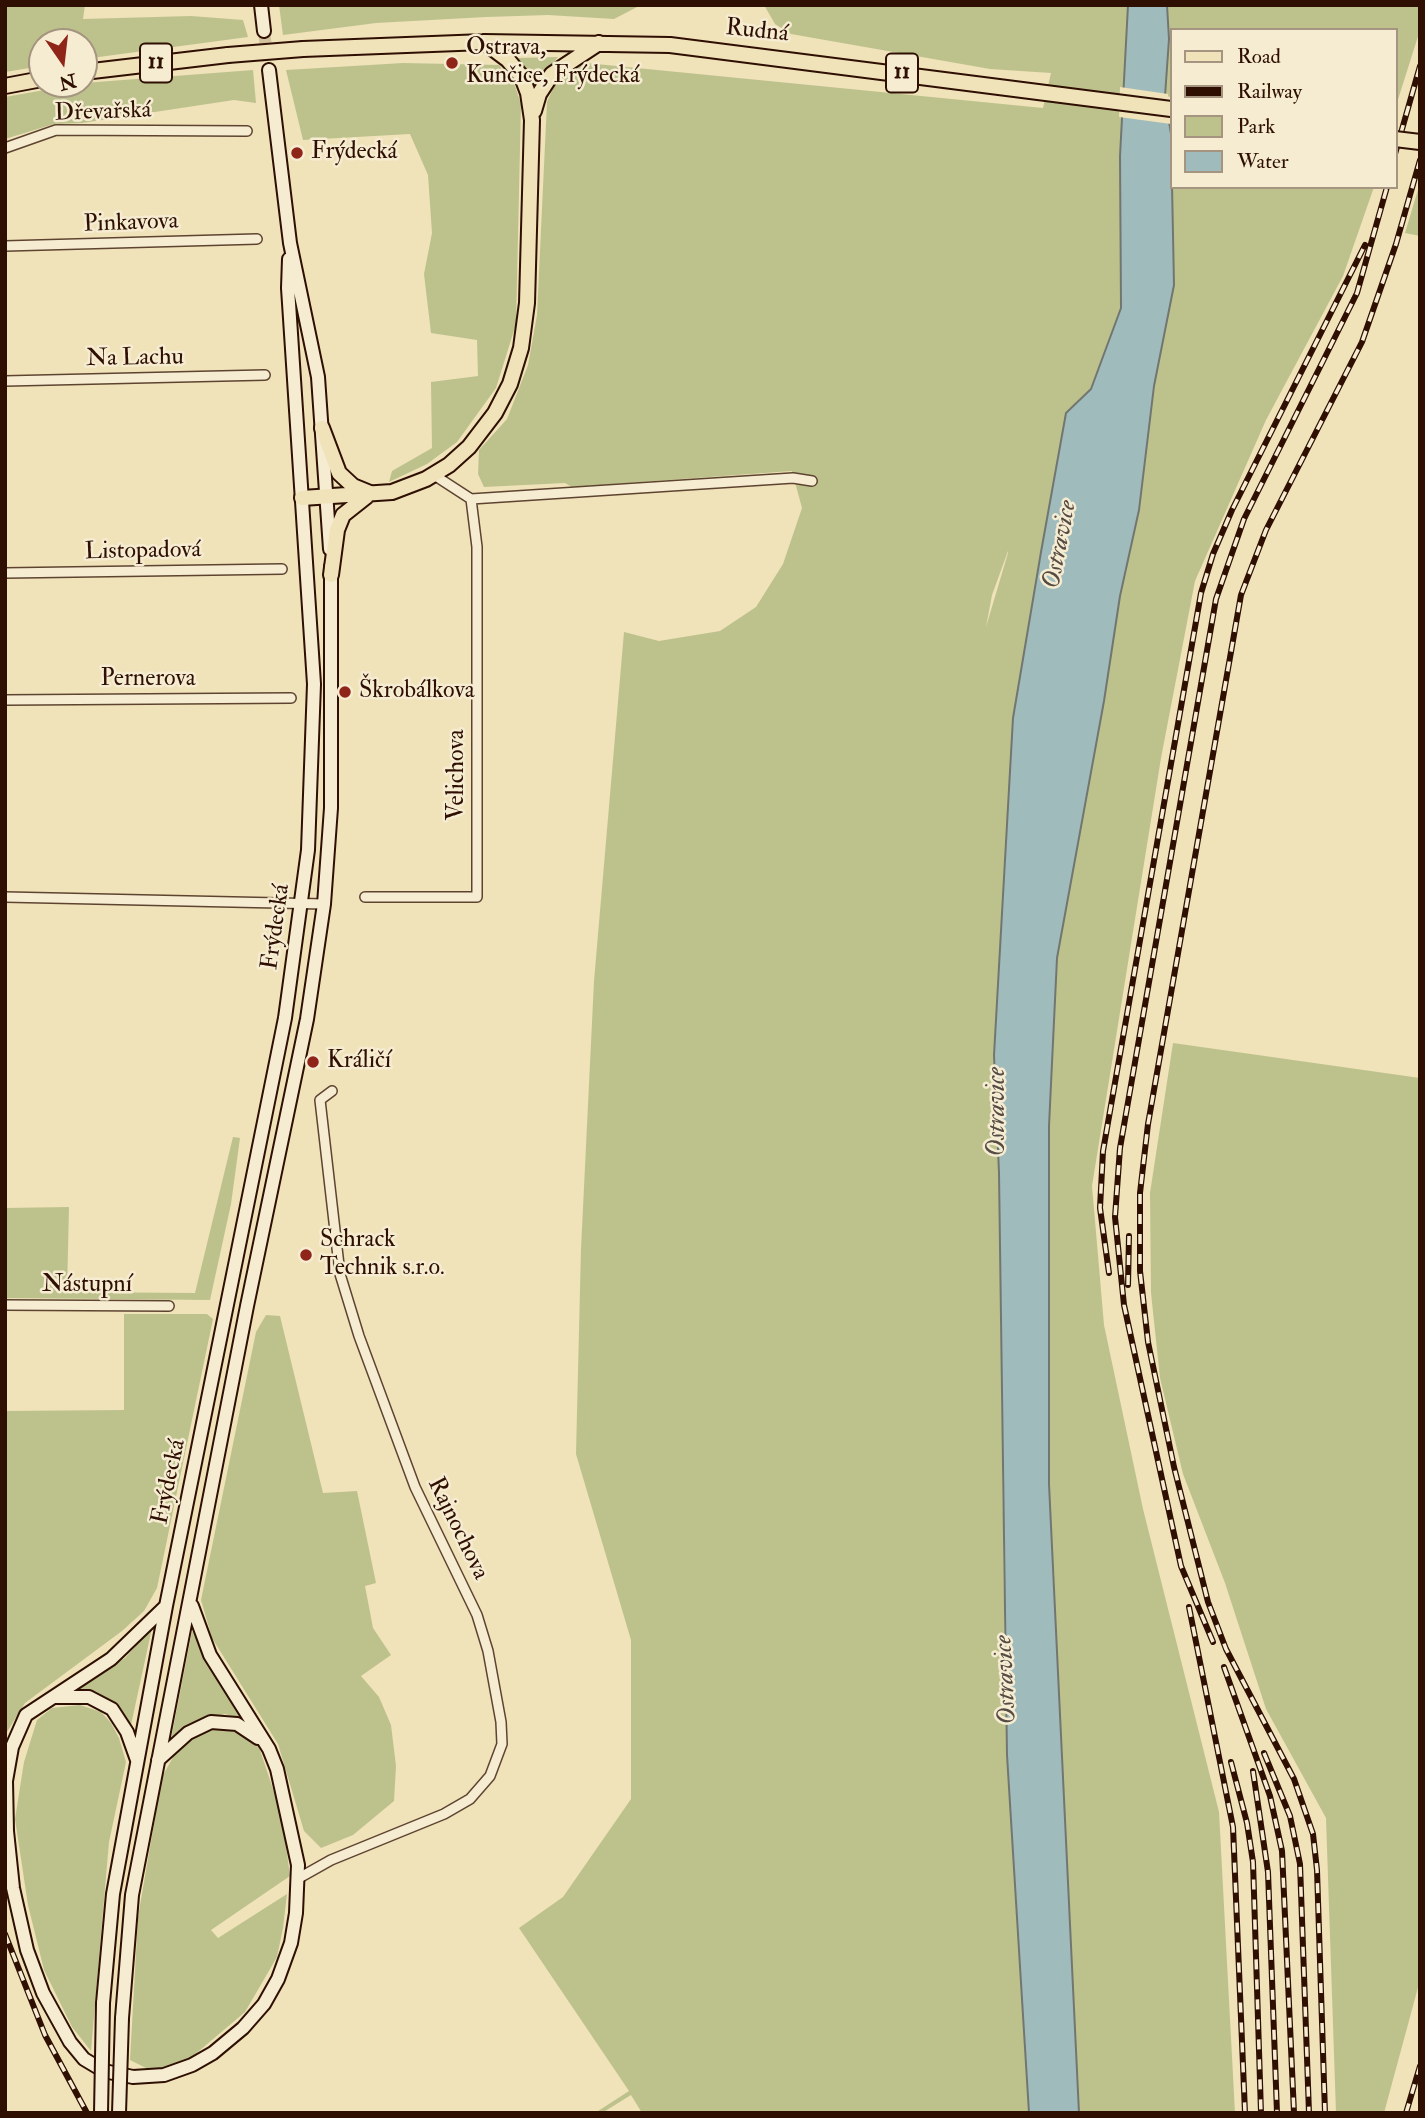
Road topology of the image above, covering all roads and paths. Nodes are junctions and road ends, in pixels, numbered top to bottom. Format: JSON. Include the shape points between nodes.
{"nodes":[{"id":1,"x":261,"y":5,"type":"edge"},
{"id":2,"x":264,"y":31,"type":"tunnel mouth"},
{"id":3,"x":484,"y":42,"type":"junction"},
{"id":4,"x":602,"y":42,"type":"junction"},
{"id":5,"x":98,"y":70,"type":"edge"},
{"id":6,"x":269,"y":70,"type":"tunnel mouth"},
{"id":7,"x":28,"y":82,"type":"edge"},
{"id":8,"x":5,"y":86,"type":"edge"},
{"id":9,"x":1170,"y":109,"type":"edge"},
{"id":10,"x":532,"y":120,"type":"junction"},
{"id":11,"x":247,"y":131,"type":"dead end"},
{"id":12,"x":1397,"y":139,"type":"edge"},
{"id":13,"x":1420,"y":142,"type":"edge"},
{"id":14,"x":5,"y":148,"type":"edge"},
{"id":15,"x":257,"y":240,"type":"dead end"},
{"id":16,"x":290,"y":243,"type":"junction"},
{"id":17,"x":5,"y":246,"type":"edge"},
{"id":18,"x":265,"y":375,"type":"dead end"},
{"id":19,"x":5,"y":381,"type":"edge"},
{"id":20,"x":322,"y":428,"type":"junction"},
{"id":21,"x":434,"y":475,"type":"junction"},
{"id":22,"x":812,"y":481,"type":"dead end"},
{"id":23,"x":372,"y":494,"type":"junction"},
{"id":24,"x":327,"y":497,"type":"junction"},
{"id":25,"x":302,"y":498,"type":"junction"},
{"id":26,"x":471,"y":499,"type":"junction"},
{"id":27,"x":282,"y":569,"type":"dead end"},
{"id":28,"x":5,"y":573,"type":"edge"},
{"id":29,"x":331,"y":575,"type":"junction"},
{"id":30,"x":290,"y":698,"type":"dead end"},
{"id":31,"x":5,"y":700,"type":"edge"},
{"id":32,"x":5,"y":897,"type":"edge"},
{"id":33,"x":365,"y":897,"type":"dead end"},
{"id":34,"x":302,"y":902,"type":"junction"},
{"id":35,"x":324,"y":904,"type":"junction"},
{"id":36,"x":332,"y":1090,"type":"dead end"},
{"id":37,"x":5,"y":1305,"type":"edge"},
{"id":38,"x":169,"y":1306,"type":"dead end"},
{"id":39,"x":190,"y":1600,"type":"junction"},
{"id":40,"x":166,"y":1606,"type":"junction"},
{"id":41,"x":50,"y":1697,"type":"junction"},
{"id":42,"x":269,"y":1749,"type":"junction"},
{"id":43,"x":157,"y":1760,"type":"junction"},
{"id":44,"x":137,"y":1761,"type":"junction"},
{"id":45,"x":299,"y":1878,"type":"junction"},
{"id":46,"x":101,"y":2113,"type":"edge"},
{"id":47,"x":119,"y":2113,"type":"edge"}],
"edges":[{"from":1,"to":2,"type":"main road"},
{"from":3,"to":4,"type":"main road","name":"Rudná","number":"11"},
{"from":3,"to":5,"type":"main road","name":"Rudná","number":"11","bridge":true,"via":[[303,49]]},
{"from":3,"to":10,"type":"main road","via":[[519,73]]},
{"from":4,"to":9,"type":"main road","name":"Rudná","number":"11","via":[[776,57]]},
{"from":4,"to":10,"type":"main road","via":[[552,74],[539,94]]},
{"from":6,"to":16,"type":"main road","name":"Frýdecká"},
{"from":7,"to":8,"type":"main road"},
{"from":10,"to":21,"type":"main road","via":[[527,303],[517,361],[506,393],[487,425]]},
{"from":11,"to":14,"type":"street","name":"Dřevařská","via":[[56,130]]},
{"from":12,"to":13,"type":"main road","bridge":true},
{"from":15,"to":17,"type":"street","name":"Pinkavova"},
{"from":16,"to":20,"type":"main road","name":"Frýdecká","via":[[318,377]]},
{"from":16,"to":25,"type":"main road","name":"Frýdecká","via":[[288,289]]},
{"from":18,"to":19,"type":"street","name":"Na Lachu"},
{"from":20,"to":23,"type":"main road","via":[[339,473]]},
{"from":20,"to":24,"type":"main road","name":"Frýdecká"},
{"from":21,"to":23,"type":"main road","via":[[401,490]]},
{"from":21,"to":26,"type":"street"},
{"from":22,"to":26,"type":"street","via":[[793,478]]},
{"from":23,"to":24,"type":"main road"},
{"from":23,"to":29,"type":"main road","via":[[343,515]]},
{"from":24,"to":25,"type":"main road"},
{"from":24,"to":29,"type":"main road","name":"Frýdecká"},
{"from":25,"to":34,"type":"main road","name":"Frýdecká","via":[[314,684],[311,806]]},
{"from":26,"to":33,"type":"street","name":"Velichova","via":[[477,547],[477,897]]},
{"from":27,"to":28,"type":"street","name":"Listopadová"},
{"from":29,"to":35,"type":"main road","name":"Frýdecká","via":[[332,769]]},
{"from":30,"to":31,"type":"street","name":"Pernerova"},
{"from":32,"to":34,"type":"street"},
{"from":34,"to":35,"type":"street"},
{"from":34,"to":40,"type":"main road","name":"Frýdecká","via":[[285,1018]]},
{"from":35,"to":39,"type":"main road","name":"Frýdecká","via":[[305,1029]]},
{"from":36,"to":45,"type":"street","name":"Rajnochova","via":[[320,1100],[340,1274],[415,1488],[477,1615],[488,1651],[502,1744],[490,1776],[470,1799]]},
{"from":37,"to":38,"type":"street","name":"Nástupní"},
{"from":39,"to":42,"type":"main road","via":[[210,1655]]},
{"from":39,"to":43,"type":"main road","name":"Frýdecká"},
{"from":40,"to":41,"type":"main road","via":[[111,1659]]},
{"from":40,"to":44,"type":"main road","name":"Frýdecká"},
{"from":41,"to":44,"type":"main road","via":[[89,1697],[113,1709]]},
{"from":41,"to":45,"type":"main road","via":[[24,1717],[12,1747],[6,1790],[10,1865],[20,1924],[37,1978],[70,2042],[93,2066],[124,2076],[164,2075],[203,2060],[243,2028],[273,1990],[285,1962]]},
{"from":42,"to":43,"type":"main road","via":[[242,1726],[215,1721],[195,1729]]},
{"from":42,"to":45,"type":"main road","via":[[287,1804]]},
{"from":43,"to":47,"type":"main road","name":"Frýdecká","bridge":true,"via":[[132,1895]]},
{"from":44,"to":46,"type":"main road","name":"Frýdecká","bridge":true,"via":[[113,1894],[103,2003]]}]}
